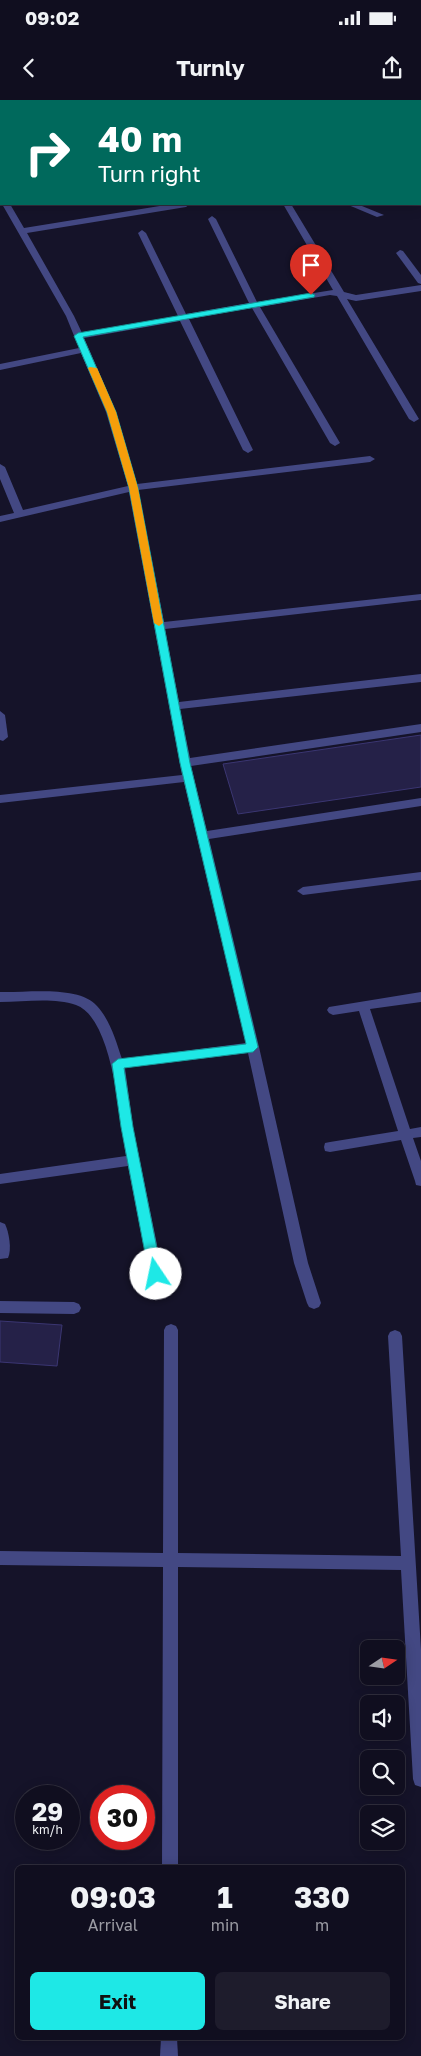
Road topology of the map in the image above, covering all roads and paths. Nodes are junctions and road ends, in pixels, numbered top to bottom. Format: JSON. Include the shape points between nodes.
{"nodes":[{"id":1,"x":7,"y":205,"type":"edge"},
{"id":2,"x":180,"y":205,"type":"edge"},
{"id":3,"x":288,"y":205,"type":"edge"},
{"id":4,"x":353,"y":205,"type":"edge"},
{"id":5,"x":380,"y":214,"type":"dead end"},
{"id":6,"x":212,"y":220,"type":"dead end"},
{"id":7,"x":21,"y":231,"type":"junction"},
{"id":8,"x":142,"y":233,"type":"dead end"},
{"id":9,"x":400,"y":253,"type":"dead end"},
{"id":10,"x":421,"y":281,"type":"edge"},
{"id":11,"x":421,"y":288,"type":"edge"},
{"id":12,"x":338,"y":292,"type":"junction"},
{"id":13,"x":254,"y":305,"type":"junction"},
{"id":14,"x":183,"y":317,"type":"junction"},
{"id":15,"x":78,"y":336,"type":"junction"},
{"id":16,"x":84,"y":350,"type":"junction"},
{"id":17,"x":0,"y":367,"type":"edge"},
{"id":18,"x":414,"y":419,"type":"dead end"},
{"id":19,"x":335,"y":443,"type":"dead end"},
{"id":20,"x":248,"y":450,"type":"dead end"},
{"id":21,"x":370,"y":459,"type":"dead end"},
{"id":22,"x":0,"y":467,"type":"edge"},
{"id":23,"x":133,"y":488,"type":"junction"},
{"id":24,"x":20,"y":514,"type":"junction"},
{"id":25,"x":0,"y":519,"type":"edge"},
{"id":26,"x":421,"y":597,"type":"edge"},
{"id":27,"x":159,"y":626,"type":"junction"},
{"id":28,"x":421,"y":678,"type":"edge"},
{"id":29,"x":174,"y":706,"type":"junction"},
{"id":30,"x":0,"y":715,"type":"edge"},
{"id":31,"x":421,"y":728,"type":"edge"},
{"id":32,"x":3,"y":737,"type":"dead end"},
{"id":33,"x":185,"y":763,"type":"junction"},
{"id":34,"x":188,"y":778,"type":"junction"},
{"id":35,"x":0,"y":799,"type":"edge"},
{"id":36,"x":421,"y":802,"type":"edge"},
{"id":37,"x":202,"y":836,"type":"junction"},
{"id":38,"x":421,"y":876,"type":"edge"},
{"id":39,"x":303,"y":891,"type":"dead end"},
{"id":40,"x":0,"y":997,"type":"edge"},
{"id":41,"x":421,"y":997,"type":"edge"},
{"id":42,"x":363,"y":1005,"type":"junction"},
{"id":43,"x":333,"y":1010,"type":"dead end"},
{"id":44,"x":253,"y":1047,"type":"junction"},
{"id":45,"x":118,"y":1064,"type":"junction"},
{"id":46,"x":421,"y":1132,"type":"edge"},
{"id":47,"x":406,"y":1135,"type":"junction"},
{"id":48,"x":330,"y":1147,"type":"dead end"},
{"id":49,"x":133,"y":1160,"type":"junction"},
{"id":50,"x":0,"y":1180,"type":"edge"},
{"id":51,"x":421,"y":1182,"type":"edge"},
{"id":52,"x":0,"y":1228,"type":"edge"},
{"id":53,"x":3,"y":1254,"type":"dead end"},
{"id":54,"x":156,"y":1274,"type":"dead end"},
{"id":55,"x":314,"y":1303,"type":"dead end"},
{"id":56,"x":0,"y":1307,"type":"edge"},
{"id":57,"x":74,"y":1308,"type":"dead end"},
{"id":58,"x":171,"y":1330,"type":"dead end"},
{"id":59,"x":395,"y":1336,"type":"dead end"},
{"id":60,"x":0,"y":1558,"type":"edge"},
{"id":61,"x":170,"y":1560,"type":"junction"},
{"id":62,"x":408,"y":1562,"type":"junction"},
{"id":63,"x":421,"y":1780,"type":"edge"},
{"id":64,"x":170,"y":1865,"type":"edge"},
{"id":65,"x":169,"y":2040,"type":"edge"},
{"id":66,"x":169,"y":2056,"type":"edge"}],
"edges":[{"from":1,"to":7,"type":"street"},
{"from":2,"to":7,"type":"street"},
{"from":3,"to":12,"type":"street"},
{"from":4,"to":5,"type":"street"},
{"from":6,"to":13,"type":"street"},
{"from":7,"to":15,"type":"street","via":[[70,316]]},
{"from":8,"to":14,"type":"street"},
{"from":9,"to":10,"type":"street"},
{"from":11,"to":12,"type":"street","via":[[356,298]]},
{"from":12,"to":13,"type":"street"},
{"from":12,"to":18,"type":"street"},
{"from":13,"to":14,"type":"street"},
{"from":13,"to":19,"type":"street"},
{"from":14,"to":15,"type":"street"},
{"from":14,"to":20,"type":"street"},
{"from":15,"to":16,"type":"street"},
{"from":16,"to":17,"type":"street"},
{"from":16,"to":23,"type":"street","via":[[112,412]]},
{"from":21,"to":23,"type":"street"},
{"from":22,"to":24,"type":"street"},
{"from":23,"to":24,"type":"street"},
{"from":23,"to":27,"type":"street"},
{"from":24,"to":25,"type":"street"},
{"from":26,"to":27,"type":"street"},
{"from":27,"to":29,"type":"street"},
{"from":28,"to":29,"type":"street"},
{"from":29,"to":33,"type":"street"},
{"from":30,"to":32,"type":"street"},
{"from":31,"to":33,"type":"street"},
{"from":33,"to":34,"type":"street"},
{"from":34,"to":35,"type":"street"},
{"from":34,"to":37,"type":"street"},
{"from":36,"to":37,"type":"street"},
{"from":37,"to":44,"type":"street"},
{"from":38,"to":39,"type":"street"},
{"from":40,"to":45,"type":"street","via":[[68,998],[89,1006],[104,1026]]},
{"from":41,"to":42,"type":"street"},
{"from":42,"to":43,"type":"street"},
{"from":42,"to":47,"type":"street"},
{"from":44,"to":45,"type":"street"},
{"from":44,"to":55,"type":"street","via":[[301,1263]]},
{"from":45,"to":49,"type":"street"},
{"from":46,"to":47,"type":"street"},
{"from":47,"to":48,"type":"street"},
{"from":47,"to":51,"type":"street"},
{"from":49,"to":50,"type":"street"},
{"from":49,"to":54,"type":"street"},
{"from":52,"to":53,"type":"street"},
{"from":56,"to":57,"type":"street"},
{"from":58,"to":61,"type":"street"},
{"from":59,"to":62,"type":"street"},
{"from":60,"to":61,"type":"street"},
{"from":61,"to":62,"type":"street"},
{"from":61,"to":64,"type":"street"},
{"from":62,"to":63,"type":"street"},
{"from":65,"to":66,"type":"street"}]}
